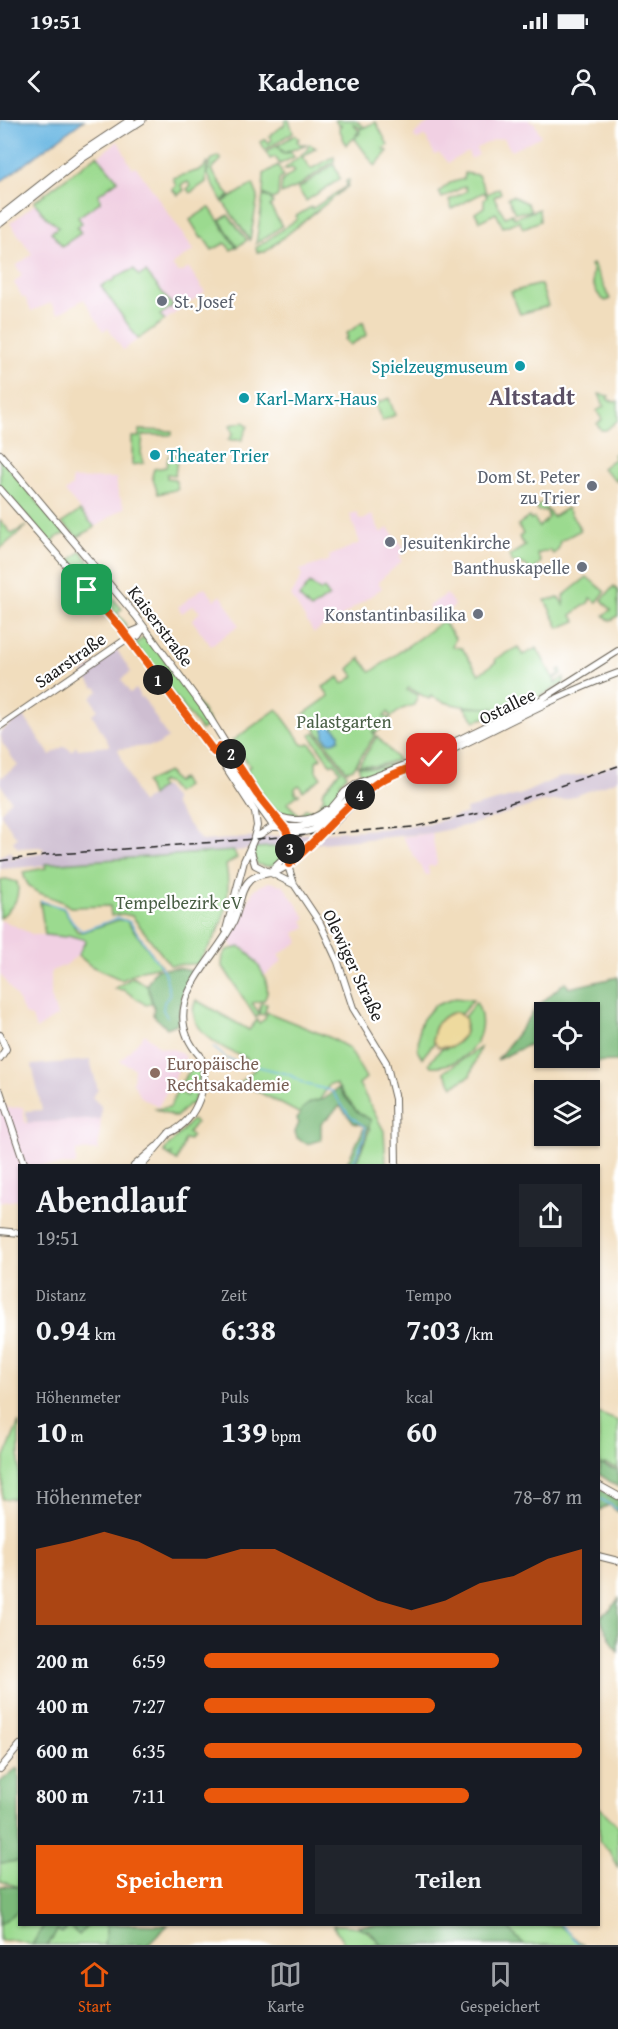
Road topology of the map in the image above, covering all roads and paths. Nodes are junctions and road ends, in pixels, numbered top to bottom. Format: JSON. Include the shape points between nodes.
{"nodes":[{"id":1,"x":131,"y":120,"type":"edge"},
{"id":2,"x":142,"y":120,"type":"edge"},
{"id":3,"x":2,"y":220,"type":"edge"},
{"id":4,"x":0,"y":454,"type":"edge"},
{"id":5,"x":0,"y":489,"type":"edge"},
{"id":6,"x":144,"y":627,"type":"junction"},
{"id":7,"x":128,"y":638,"type":"junction"},
{"id":8,"x":618,"y":651,"type":"edge"},
{"id":9,"x":618,"y":673,"type":"edge"},
{"id":10,"x":0,"y":726,"type":"edge"},
{"id":11,"x":227,"y":748,"type":"junction"},
{"id":12,"x":216,"y":754,"type":"junction"},
{"id":13,"x":233,"y":758,"type":"junction"},
{"id":14,"x":226,"y":766,"type":"junction"},
{"id":15,"x":376,"y":783,"type":"junction"},
{"id":16,"x":345,"y":792,"type":"junction"},
{"id":17,"x":276,"y":816,"type":"junction"},
{"id":18,"x":271,"y":823,"type":"dead end"},
{"id":19,"x":284,"y":826,"type":"junction"},
{"id":20,"x":290,"y":833,"type":"junction"},
{"id":21,"x":252,"y":844,"type":"junction"},
{"id":22,"x":289,"y":851,"type":"junction"},
{"id":23,"x":289,"y":864,"type":"junction"},
{"id":24,"x":269,"y":872,"type":"junction"},
{"id":25,"x":294,"y":884,"type":"junction"},
{"id":26,"x":225,"y":934,"type":"junction"},
{"id":27,"x":0,"y":1035,"type":"edge"},
{"id":28,"x":0,"y":1058,"type":"edge"},
{"id":29,"x":0,"y":1091,"type":"edge"},
{"id":30,"x":156,"y":1148,"type":"junction"},
{"id":31,"x":24,"y":1164,"type":"edge"},
{"id":32,"x":136,"y":1164,"type":"edge"},
{"id":33,"x":143,"y":1164,"type":"edge"},
{"id":34,"x":396,"y":1164,"type":"edge"},
{"id":35,"x":0,"y":1231,"type":"edge"},
{"id":36,"x":18,"y":1233,"type":"edge"},
{"id":37,"x":600,"y":1486,"type":"edge"},
{"id":38,"x":618,"y":1496,"type":"edge"},
{"id":39,"x":600,"y":1556,"type":"edge"},
{"id":40,"x":618,"y":1561,"type":"edge"},
{"id":41,"x":18,"y":1747,"type":"edge"},
{"id":42,"x":0,"y":1769,"type":"edge"}],
"edges":[{"from":1,"to":3,"type":"main road","via":[[80,154],[9,210]]},
{"from":2,"to":3,"type":"main road","via":[[82,158]]},
{"from":4,"to":6,"type":"main road","name":"Kaiserstraße"},
{"from":5,"to":7,"type":"main road"},
{"from":6,"to":7,"type":"main road","name":"Saarstraße","via":[[138,636]]},
{"from":6,"to":11,"type":"main road","name":"Kaiserstraße","via":[[205,710]]},
{"from":7,"to":10,"type":"main road","name":"Saarstraße"},
{"from":7,"to":12,"type":"main road"},
{"from":8,"to":16,"type":"main road","via":[[550,695]]},
{"from":9,"to":15,"type":"main road","name":"Ostallee"},
{"from":11,"to":12,"type":"main road","via":[[220,746]]},
{"from":11,"to":13,"type":"main road","name":"Kaiserstraße"},
{"from":12,"to":14,"type":"main road"},
{"from":13,"to":14,"type":"main road"},
{"from":13,"to":17,"type":"main road","name":"Kaiserstraße"},
{"from":14,"to":18,"type":"main road"},
{"from":14,"to":21,"type":"main road","via":[[255,812],[257,826]]},
{"from":15,"to":20,"type":"main road","via":[[356,793],[323,826]]},
{"from":15,"to":23,"type":"main road","bridge":true},
{"from":16,"to":17,"type":"main road","via":[[314,818],[293,821]]},
{"from":16,"to":19,"type":"main road","via":[[320,820],[305,826]]},
{"from":17,"to":19,"type":"main road","name":"Kaiserstraße"},
{"from":19,"to":20,"type":"main road"},
{"from":19,"to":21,"type":"main road","via":[[264,830]]},
{"from":20,"to":22,"type":"main road","bridge":true},
{"from":21,"to":24,"type":"main road","via":[[254,864]]},
{"from":21,"to":26,"type":"main road"},
{"from":22,"to":23,"type":"main road"},
{"from":22,"to":24,"type":"main road","via":[[283,863]]},
{"from":23,"to":24,"type":"main road"},
{"from":23,"to":25,"type":"main road"},
{"from":24,"to":25,"type":"main road"},
{"from":24,"to":26,"type":"main road","via":[[246,884],[234,921]]},
{"from":25,"to":34,"type":"main road","name":"Olewiger Straße","via":[[316,914],[353,1008],[386,1062],[395,1099]]},
{"from":26,"to":30,"type":"main road","via":[[188,990],[184,1014],[205,1080],[187,1117]]},
{"from":27,"to":28,"type":"main road","via":[[6,1051]]},
{"from":29,"to":31,"type":"main road"},
{"from":30,"to":32,"type":"main road"},
{"from":30,"to":33,"type":"main road"},
{"from":35,"to":36,"type":"main road"},
{"from":37,"to":38,"type":"main road"},
{"from":39,"to":40,"type":"main road"},
{"from":41,"to":42,"type":"main road"}]}
